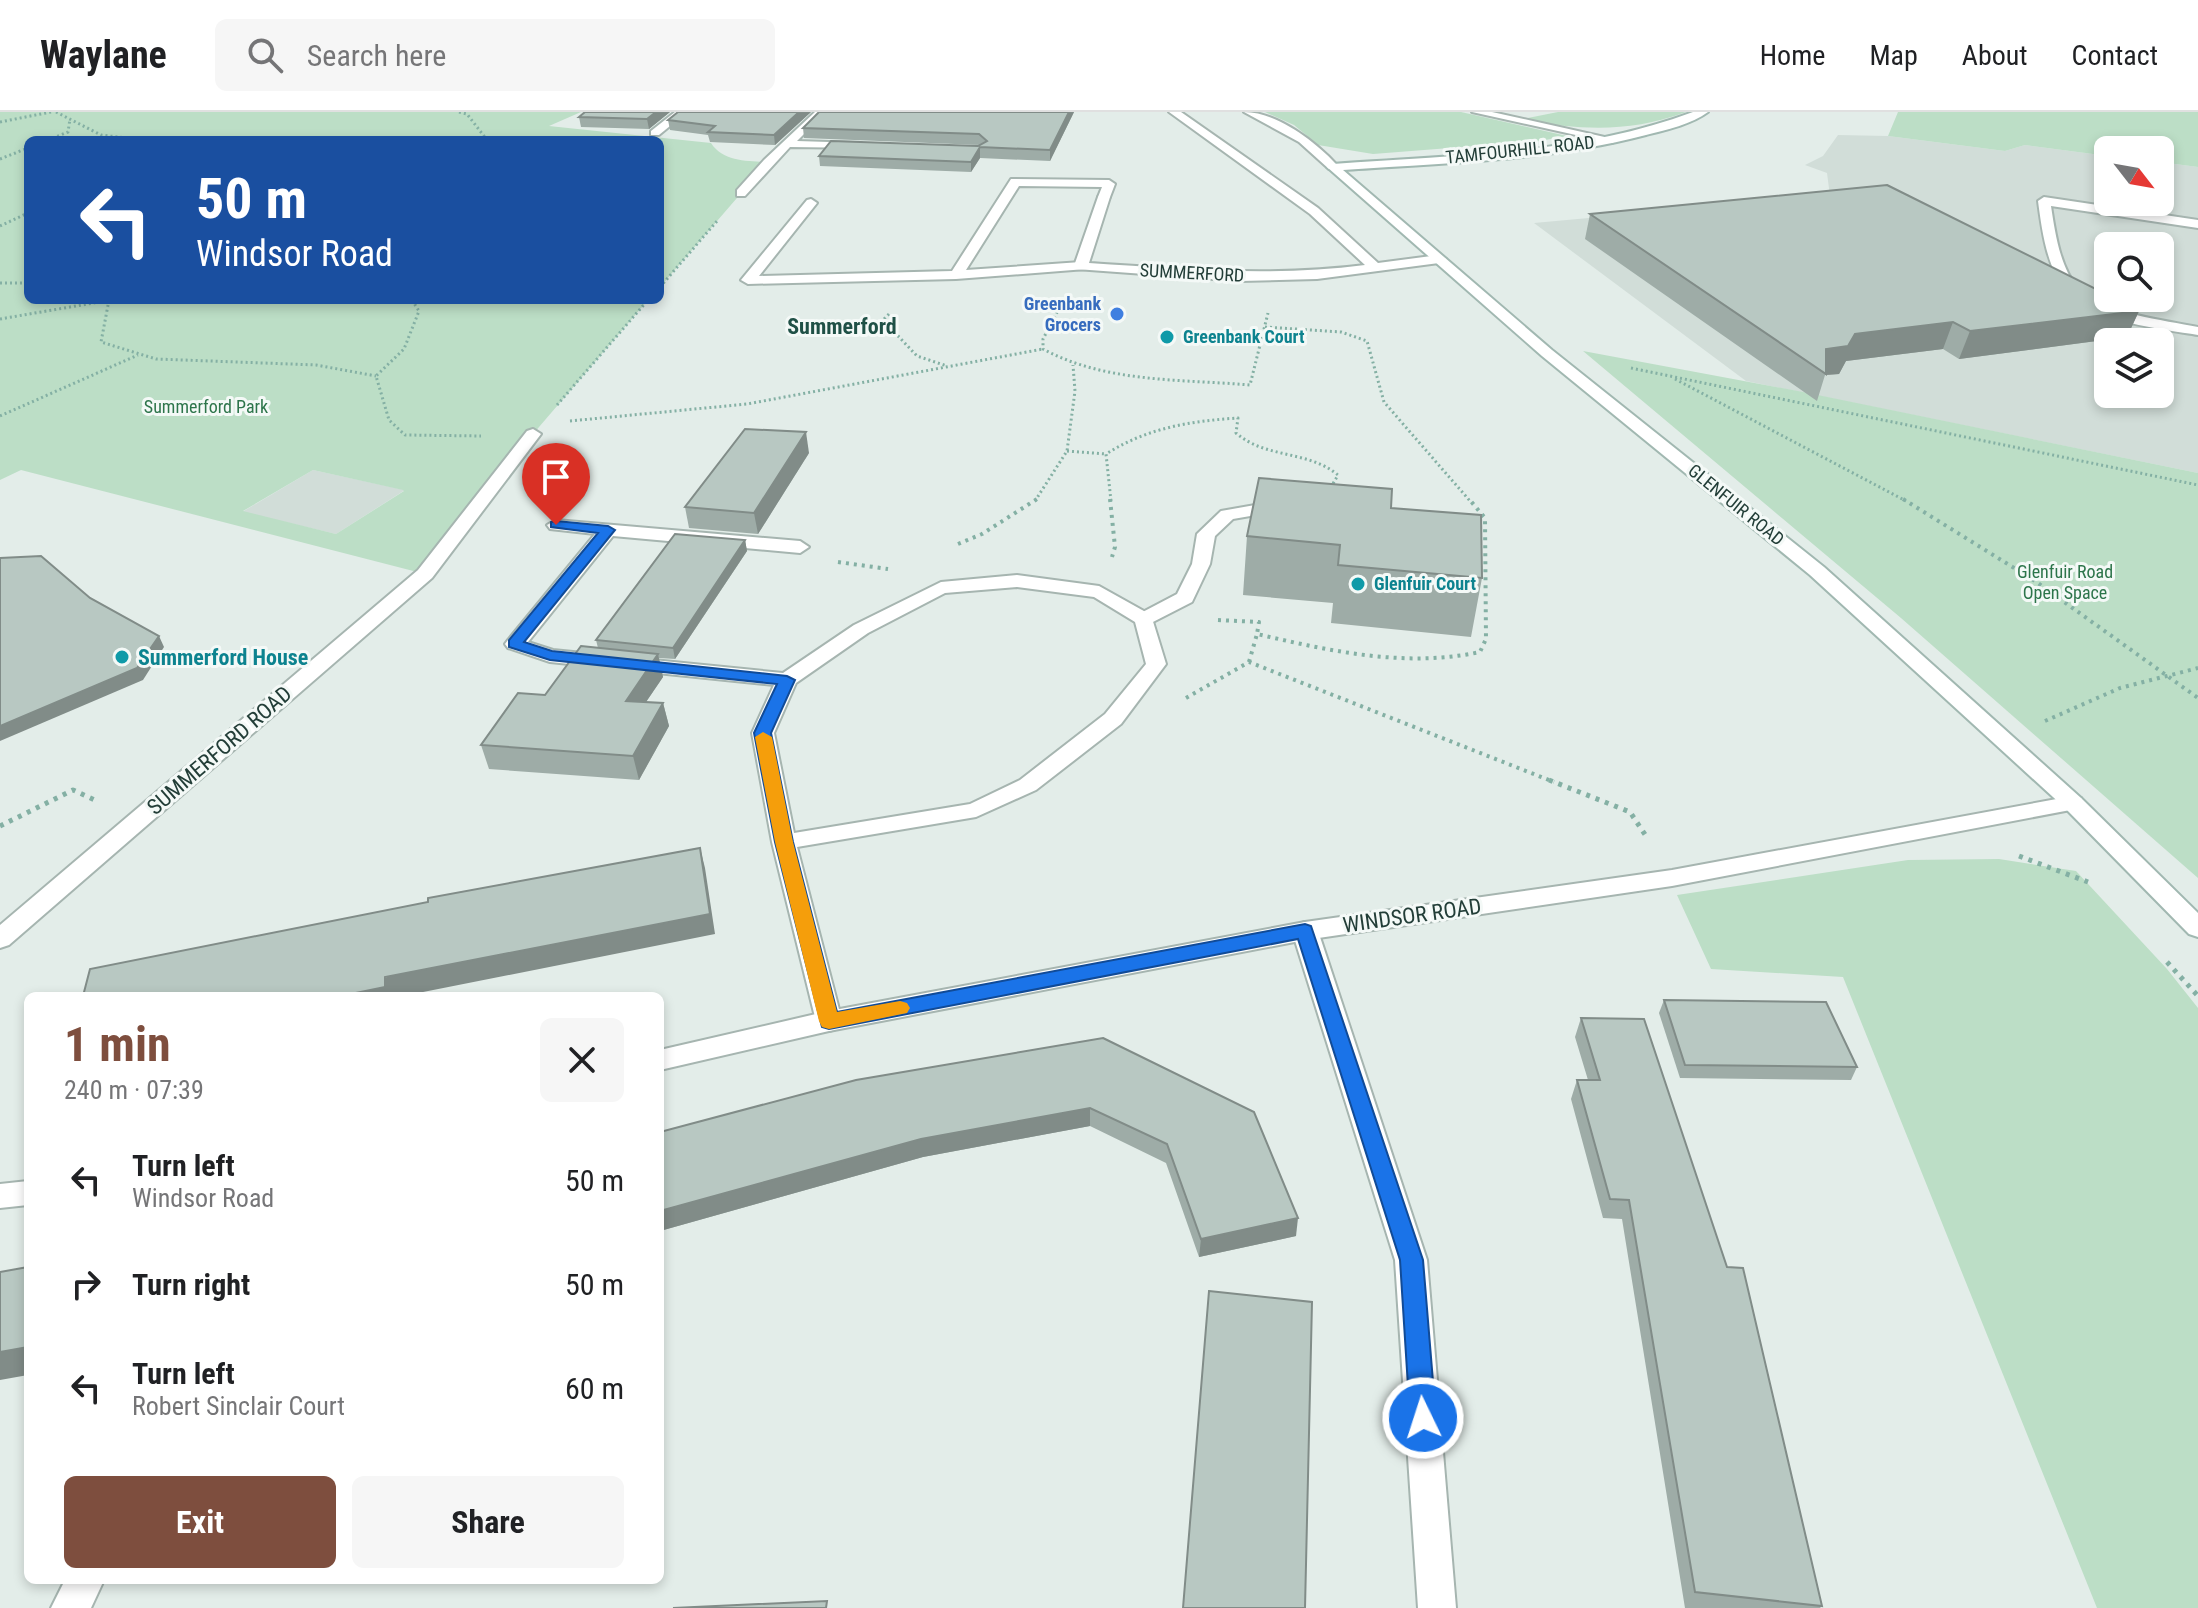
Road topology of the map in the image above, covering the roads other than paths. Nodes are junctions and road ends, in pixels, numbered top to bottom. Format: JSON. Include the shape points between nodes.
{"nodes":[{"id":1,"x":682,"y":112,"type":"edge"},
{"id":2,"x":821,"y":112,"type":"edge"},
{"id":3,"x":1174,"y":112,"type":"edge"},
{"id":4,"x":1249,"y":112,"type":"edge"},
{"id":5,"x":1477,"y":112,"type":"edge"},
{"id":6,"x":1703,"y":112,"type":"edge"},
{"id":7,"x":655,"y":133,"type":"edge"},
{"id":8,"x":1612,"y":140,"type":"junction"},
{"id":9,"x":789,"y":144,"type":"junction"},
{"id":10,"x":868,"y":147,"type":"edge"},
{"id":11,"x":1333,"y":167,"type":"junction"},
{"id":12,"x":741,"y":193,"type":"road end"},
{"id":13,"x":811,"y":203,"type":"dead end"},
{"id":14,"x":2198,"y":224,"type":"edge"},
{"id":15,"x":1439,"y":259,"type":"junction"},
{"id":16,"x":1081,"y":266,"type":"junction"},
{"id":17,"x":1375,"y":267,"type":"junction"},
{"id":18,"x":956,"y":275,"type":"junction"},
{"id":19,"x":2198,"y":331,"type":"edge"},
{"id":20,"x":537,"y":429,"type":"road end"},
{"id":21,"x":1320,"y":494,"type":"edge"},
{"id":22,"x":556,"y":525,"type":"dead end"},
{"id":23,"x":608,"y":530,"type":"junction"},
{"id":24,"x":800,"y":547,"type":"dead end"},
{"id":25,"x":1144,"y":619,"type":"junction"},
{"id":26,"x":787,"y":680,"type":"junction"},
{"id":27,"x":2073,"y":803,"type":"junction"},
{"id":28,"x":784,"y":842,"type":"junction"},
{"id":29,"x":2198,"y":928,"type":"edge"},
{"id":30,"x":1305,"y":931,"type":"junction"},
{"id":31,"x":0,"y":939,"type":"edge"},
{"id":32,"x":829,"y":1021,"type":"junction"},
{"id":33,"x":664,"y":1059,"type":"edge"},
{"id":34,"x":24,"y":1193,"type":"edge"},
{"id":35,"x":0,"y":1196,"type":"edge"},
{"id":36,"x":84,"y":1584,"type":"edge"},
{"id":37,"x":70,"y":1608,"type":"edge"},
{"id":38,"x":1437,"y":1608,"type":"edge"}],
"edges":[{"from":1,"to":7,"type":"street"},
{"from":2,"to":9,"type":"street"},
{"from":3,"to":17,"type":"street","via":[[1314,211]]},
{"from":4,"to":11,"type":"street","name":"GLENFUIR ROAD","via":[[1303,140]]},
{"from":5,"to":8,"type":"street"},
{"from":6,"to":8,"type":"street","name":"TAMFOURHILL ROAD"},
{"from":8,"to":11,"type":"street","name":"TAMFOURHILL ROAD","via":[[1543,151]]},
{"from":9,"to":10,"type":"street"},
{"from":9,"to":12,"type":"street"},
{"from":11,"to":15,"type":"street","name":"GLENFUIR ROAD"},
{"from":13,"to":18,"type":"street","name":"SUMMERFORD","via":[[748,280]]},
{"from":14,"to":19,"type":"street","via":[[2044,201],[2062,270],[2074,292],[2123,316]]},
{"from":15,"to":17,"type":"street","name":"SUMMERFORD"},
{"from":15,"to":27,"type":"street","name":"GLENFUIR ROAD","via":[[1817,571]]},
{"from":16,"to":17,"type":"street","name":"SUMMERFORD","via":[[1240,277]]},
{"from":16,"to":18,"type":"street","name":"SUMMERFORD"},
{"from":16,"to":18,"type":"street","via":[[1109,184],[1015,182]]},
{"from":20,"to":31,"type":"street","name":"SUMMERFORD ROAD","via":[[425,574]]},
{"from":21,"to":25,"type":"street","via":[[1227,515],[1206,534],[1201,564],[1185,598]]},
{"from":22,"to":23,"type":"street"},
{"from":23,"to":24,"type":"street"},
{"from":23,"to":26,"type":"street","via":[[515,644],[550,656]]},
{"from":25,"to":26,"type":"street","via":[[1099,592],[1017,581],[941,588],[861,629]]},
{"from":25,"to":28,"type":"street","via":[[1156,664],[1113,719],[1028,785],[976,810]]},
{"from":26,"to":28,"type":"street","via":[[763,733]]},
{"from":27,"to":29,"type":"street","name":"GLENFUIR ROAD"},
{"from":27,"to":30,"type":"street","name":"WINDSOR ROAD","via":[[1672,878]]},
{"from":28,"to":32,"type":"street"},
{"from":30,"to":32,"type":"street","name":"WINDSOR ROAD"},
{"from":30,"to":38,"type":"street","via":[[1411,1260]]},
{"from":32,"to":33,"type":"street","name":"WINDSOR ROAD"},
{"from":34,"to":35,"type":"street"},
{"from":36,"to":37,"type":"street"}]}
